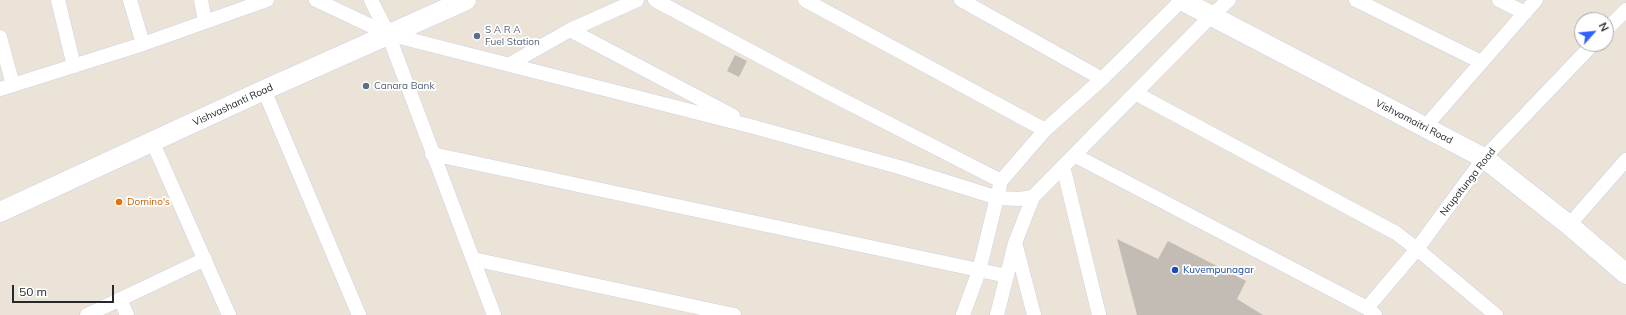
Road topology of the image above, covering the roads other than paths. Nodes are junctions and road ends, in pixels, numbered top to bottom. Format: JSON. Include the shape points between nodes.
{"nodes":[{"id":1,"x":58,"y":0,"type":"edge"},
{"id":2,"x":130,"y":0,"type":"edge"},
{"id":3,"x":201,"y":0,"type":"edge"},
{"id":4,"x":266,"y":0,"type":"edge"},
{"id":5,"x":316,"y":0,"type":"edge"},
{"id":6,"x":371,"y":0,"type":"edge"},
{"id":7,"x":637,"y":0,"type":"edge"},
{"id":8,"x":655,"y":0,"type":"edge"},
{"id":9,"x":805,"y":0,"type":"edge"},
{"id":10,"x":961,"y":0,"type":"edge"},
{"id":11,"x":1181,"y":0,"type":"edge"},
{"id":12,"x":1229,"y":0,"type":"edge"},
{"id":13,"x":1356,"y":0,"type":"edge"},
{"id":14,"x":1499,"y":0,"type":"edge"},
{"id":15,"x":1519,"y":0,"type":"edge"},
{"id":16,"x":1536,"y":0,"type":"edge"},
{"id":17,"x":456,"y":2,"type":"edge"},
{"id":18,"x":1626,"y":10,"type":"edge"},
{"id":19,"x":1525,"y":14,"type":"junction"},
{"id":20,"x":1212,"y":15,"type":"junction"},
{"id":21,"x":205,"y":21,"type":"junction"},
{"id":22,"x":1614,"y":22,"type":"edge"},
{"id":23,"x":570,"y":30,"type":"junction"},
{"id":24,"x":388,"y":34,"type":"junction"},
{"id":25,"x":0,"y":37,"type":"edge"},
{"id":26,"x":143,"y":44,"type":"junction"},
{"id":27,"x":1585,"y":52,"type":"edge"},
{"id":28,"x":1481,"y":62,"type":"junction"},
{"id":29,"x":510,"y":64,"type":"junction"},
{"id":30,"x":74,"y":66,"type":"junction"},
{"id":31,"x":1102,"y":79,"type":"junction"},
{"id":32,"x":7,"y":87,"type":"edge"},
{"id":33,"x":264,"y":90,"type":"junction"},
{"id":34,"x":1135,"y":93,"type":"junction"},
{"id":35,"x":754,"y":127,"type":"junction"},
{"id":36,"x":1424,"y":128,"type":"junction"},
{"id":37,"x":1045,"y":130,"type":"junction"},
{"id":38,"x":153,"y":143,"type":"junction"},
{"id":39,"x":432,"y":154,"type":"junction"},
{"id":40,"x":1074,"y":154,"type":"junction"},
{"id":41,"x":1484,"y":158,"type":"junction"},
{"id":42,"x":1626,"y":160,"type":"edge"},
{"id":43,"x":1063,"y":166,"type":"junction"},
{"id":44,"x":1002,"y":181,"type":"junction"},
{"id":45,"x":1033,"y":197,"type":"junction"},
{"id":46,"x":998,"y":198,"type":"junction"},
{"id":47,"x":0,"y":212,"type":"edge"},
{"id":48,"x":1569,"y":225,"type":"junction"},
{"id":49,"x":1015,"y":243,"type":"junction"},
{"id":50,"x":1418,"y":249,"type":"junction"},
{"id":51,"x":205,"y":258,"type":"junction"},
{"id":52,"x":473,"y":259,"type":"junction"},
{"id":53,"x":979,"y":271,"type":"junction"},
{"id":54,"x":1626,"y":274,"type":"edge"},
{"id":55,"x":1007,"y":276,"type":"junction"},
{"id":56,"x":120,"y":299,"type":"junction"},
{"id":57,"x":1371,"y":312,"type":"edge"},
{"id":58,"x":87,"y":315,"type":"edge"},
{"id":59,"x":127,"y":315,"type":"edge"},
{"id":60,"x":229,"y":315,"type":"edge"},
{"id":61,"x":359,"y":315,"type":"edge"},
{"id":62,"x":494,"y":315,"type":"edge"},
{"id":63,"x":734,"y":315,"type":"edge"},
{"id":64,"x":963,"y":315,"type":"edge"},
{"id":65,"x":997,"y":315,"type":"edge"},
{"id":66,"x":1034,"y":315,"type":"edge"},
{"id":67,"x":1099,"y":315,"type":"edge"},
{"id":68,"x":1496,"y":315,"type":"edge"}],
"edges":[{"from":1,"to":30,"type":"street"},
{"from":2,"to":26,"type":"street"},
{"from":3,"to":21,"type":"street"},
{"from":4,"to":21,"type":"street"},
{"from":5,"to":24,"type":"street"},
{"from":6,"to":24,"type":"street"},
{"from":7,"to":23,"type":"street"},
{"from":8,"to":44,"type":"street","via":[[827,92]]},
{"from":9,"to":37,"type":"street"},
{"from":10,"to":31,"type":"street"},
{"from":11,"to":20,"type":"street","name":"Vishvamaitri Road"},
{"from":11,"to":31,"type":"street"},
{"from":12,"to":20,"type":"street"},
{"from":13,"to":28,"type":"street"},
{"from":14,"to":19,"type":"street"},
{"from":15,"to":19,"type":"street"},
{"from":16,"to":19,"type":"street"},
{"from":17,"to":24,"type":"street","name":"Vishvashanti Road"},
{"from":18,"to":22,"type":"street"},
{"from":19,"to":28,"type":"street"},
{"from":20,"to":34,"type":"street"},
{"from":20,"to":36,"type":"street","name":"Vishvamaitri Road"},
{"from":21,"to":26,"type":"street"},
{"from":23,"to":29,"type":"street"},
{"from":23,"to":35,"type":"street"},
{"from":24,"to":29,"type":"street"},
{"from":24,"to":33,"type":"street","name":"Vishvashanti Road"},
{"from":24,"to":39,"type":"street"},
{"from":25,"to":32,"type":"street"},
{"from":26,"to":30,"type":"street"},
{"from":27,"to":41,"type":"street","name":"Nrupatunga Road"},
{"from":28,"to":36,"type":"street"},
{"from":29,"to":35,"type":"street"},
{"from":30,"to":32,"type":"street"},
{"from":31,"to":37,"type":"street"},
{"from":33,"to":38,"type":"street","name":"Vishvashanti Road"},
{"from":33,"to":61,"type":"street"},
{"from":34,"to":40,"type":"street"},
{"from":34,"to":50,"type":"street","via":[[1396,233]]},
{"from":35,"to":46,"type":"street","via":[[899,167]]},
{"from":36,"to":41,"type":"street","name":"Vishvamaitri Road"},
{"from":37,"to":44,"type":"street"},
{"from":38,"to":47,"type":"street","name":"Vishvashanti Road"},
{"from":38,"to":51,"type":"street"},
{"from":39,"to":52,"type":"street"},
{"from":39,"to":53,"type":"street"},
{"from":40,"to":43,"type":"street"},
{"from":40,"to":57,"type":"street"},
{"from":41,"to":48,"type":"street","name":"Vishvamaitri Road"},
{"from":41,"to":50,"type":"street","name":"Nrupatunga Road"},
{"from":42,"to":48,"type":"street"},
{"from":43,"to":45,"type":"street"},
{"from":43,"to":67,"type":"street"},
{"from":44,"to":46,"type":"street"},
{"from":45,"to":46,"type":"street"},
{"from":45,"to":49,"type":"street"},
{"from":46,"to":53,"type":"street"},
{"from":48,"to":54,"type":"street","name":"Vishvamaitri Road"},
{"from":49,"to":55,"type":"street"},
{"from":49,"to":66,"type":"street"},
{"from":50,"to":57,"type":"street","name":"Nrupatunga Road"},
{"from":50,"to":68,"type":"street"},
{"from":51,"to":56,"type":"street"},
{"from":51,"to":60,"type":"street"},
{"from":52,"to":62,"type":"street"},
{"from":52,"to":63,"type":"street"},
{"from":53,"to":55,"type":"street"},
{"from":53,"to":64,"type":"street"},
{"from":55,"to":65,"type":"street"},
{"from":56,"to":58,"type":"street"},
{"from":56,"to":59,"type":"street"}]}
